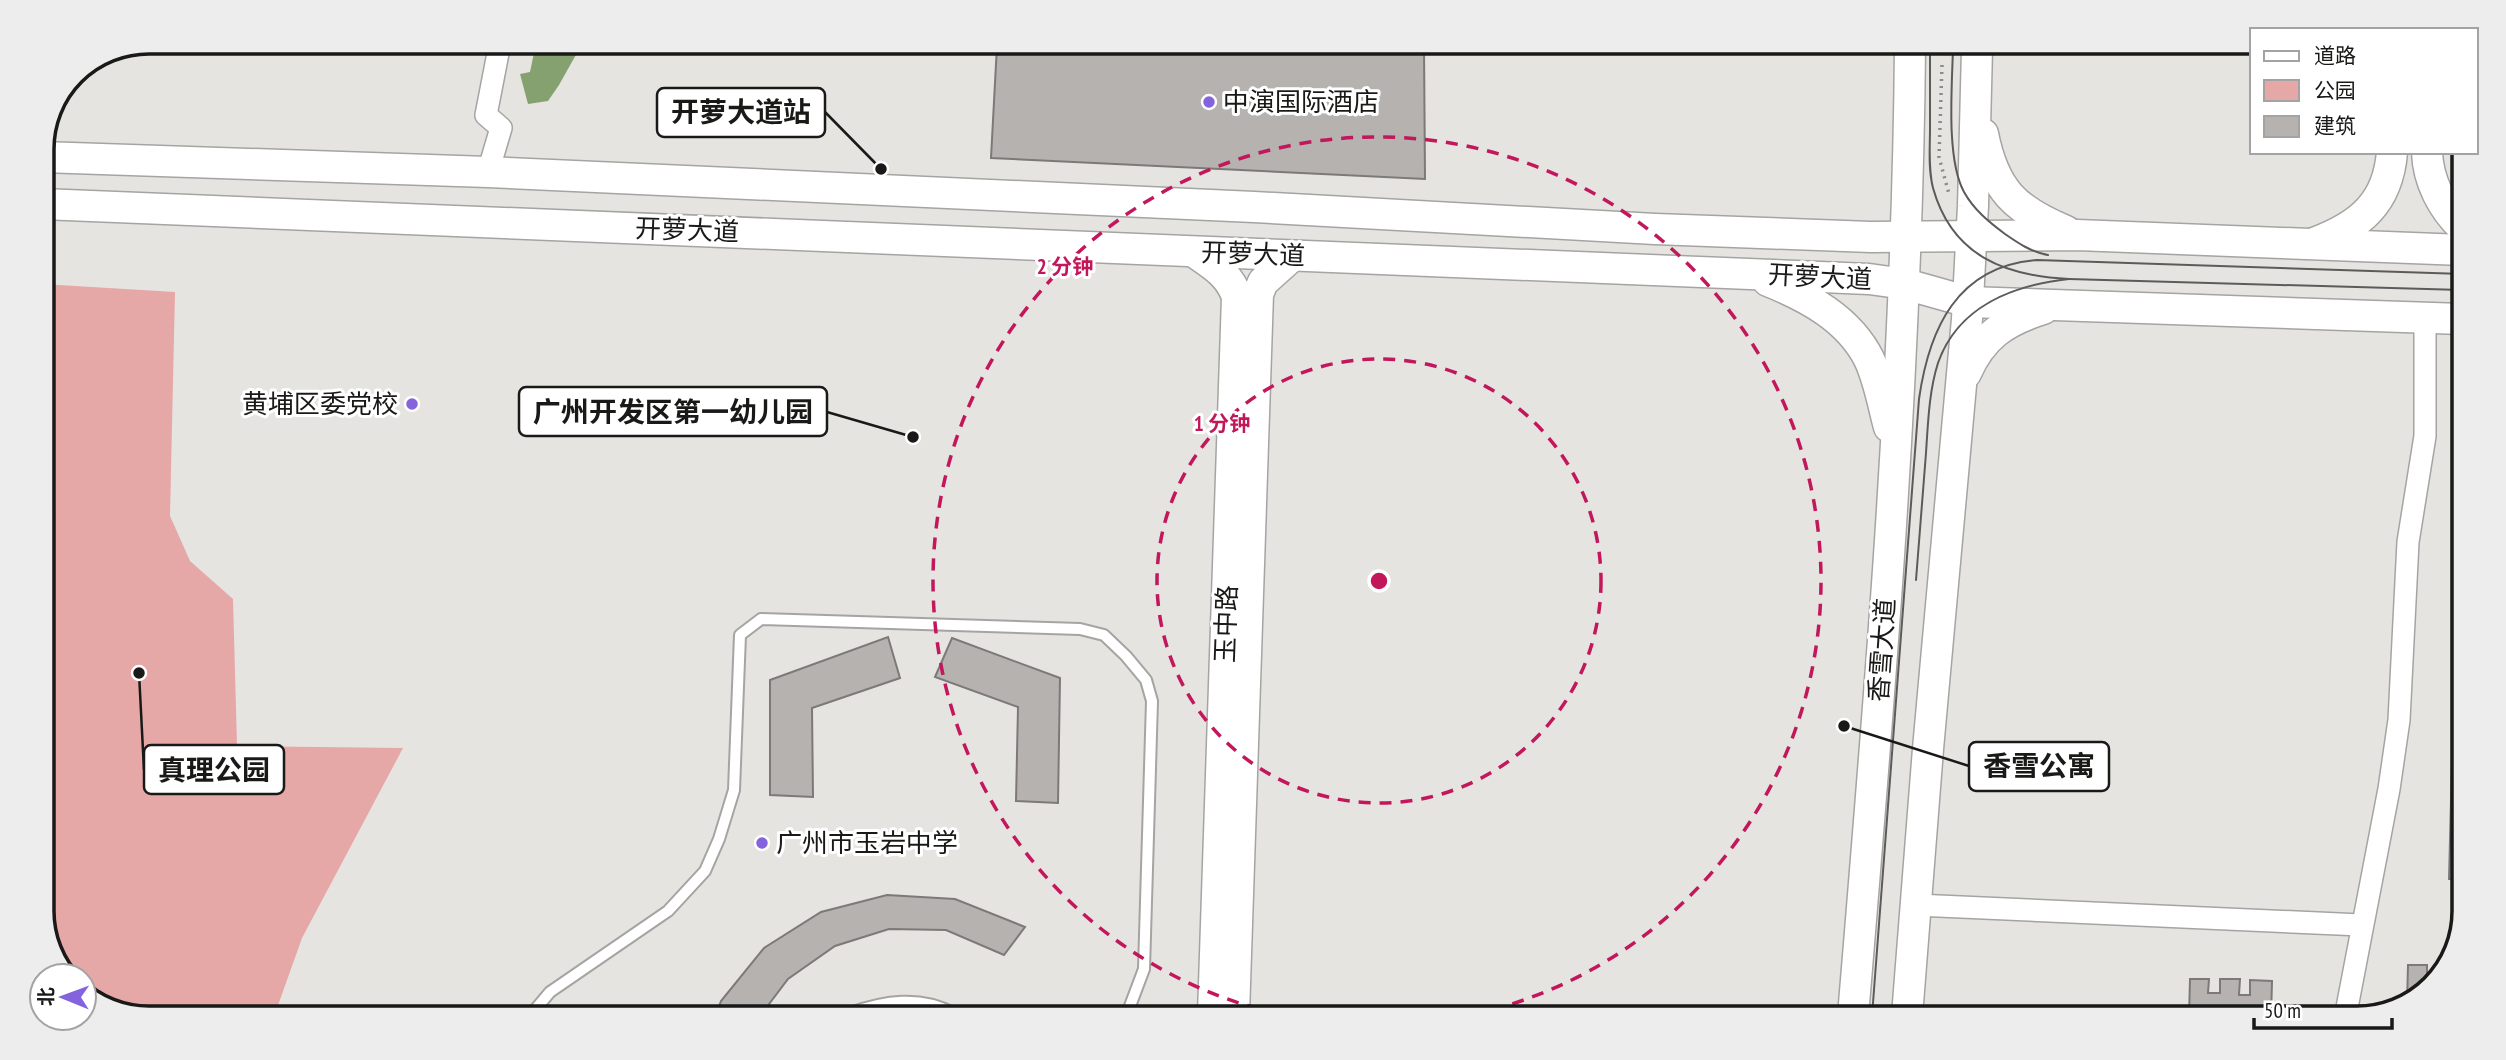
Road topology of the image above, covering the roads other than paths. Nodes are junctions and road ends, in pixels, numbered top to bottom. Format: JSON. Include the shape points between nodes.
{"nodes":[{"id":1,"x":498,"y":54,"type":"edge"},
{"id":2,"x":1910,"y":54,"type":"edge"},
{"id":3,"x":1977,"y":54,"type":"edge"},
{"id":4,"x":1976,"y":103,"type":"junction"},
{"id":5,"x":2392,"y":154,"type":"edge"},
{"id":6,"x":2427,"y":154,"type":"edge"},
{"id":7,"x":54,"y":157,"type":"edge"},
{"id":8,"x":488,"y":172,"type":"junction"},
{"id":9,"x":54,"y":204,"type":"edge"},
{"id":10,"x":2452,"y":214,"type":"edge"},
{"id":11,"x":1681,"y":230,"type":"junction"},
{"id":12,"x":2077,"y":235,"type":"junction"},
{"id":13,"x":1972,"y":236,"type":"junction"},
{"id":14,"x":1907,"y":237,"type":"junction"},
{"id":15,"x":2309,"y":245,"type":"junction"},
{"id":16,"x":2452,"y":250,"type":"edge"},
{"id":17,"x":1194,"y":252,"type":"junction"},
{"id":18,"x":1292,"y":256,"type":"junction"},
{"id":19,"x":1675,"y":271,"type":"junction"},
{"id":20,"x":1748,"y":273,"type":"junction"},
{"id":21,"x":1905,"y":284,"type":"junction"},
{"id":22,"x":1969,"y":302,"type":"junction"},
{"id":23,"x":2055,"y":306,"type":"junction"},
{"id":24,"x":2425,"y":318,"type":"junction"},
{"id":25,"x":2452,"y":319,"type":"edge"},
{"id":26,"x":1961,"y":386,"type":"junction"},
{"id":27,"x":1896,"y":460,"type":"junction"},
{"id":28,"x":1916,"y":905,"type":"junction"},
{"id":29,"x":2361,"y":925,"type":"junction"},
{"id":30,"x":539,"y":1006,"type":"edge"},
{"id":31,"x":870,"y":1006,"type":"edge"},
{"id":32,"x":933,"y":1006,"type":"edge"},
{"id":33,"x":1130,"y":1006,"type":"edge"},
{"id":34,"x":1213,"y":1006,"type":"edge"},
{"id":35,"x":1234,"y":1006,"type":"edge"},
{"id":36,"x":1854,"y":1006,"type":"edge"},
{"id":37,"x":1908,"y":1006,"type":"edge"},
{"id":38,"x":2347,"y":1006,"type":"edge"}],
"edges":[{"from":1,"to":8,"type":"street","via":[[486,115],[501,128]]},
{"from":2,"to":14,"type":"main road"},
{"from":3,"to":4,"type":"main road"},
{"from":4,"to":12,"type":"main road","via":[[1985,148],[2003,187],[2036,218]]},
{"from":4,"to":13,"type":"main road"},
{"from":5,"to":15,"type":"main road","via":[[2385,188],[2371,209],[2350,227]]},
{"from":6,"to":10,"type":"main road","via":[[2431,181]]},
{"from":7,"to":8,"type":"main road","name":"开萝大道"},
{"from":8,"to":11,"type":"main road","name":"开萝大道"},
{"from":9,"to":17,"type":"main road","name":"开萝大道"},
{"from":11,"to":14,"type":"main road","name":"开萝大道"},
{"from":11,"to":19,"type":"main road","via":[[1702,236],[1707,246]]},
{"from":12,"to":13,"type":"main road","name":"开萝大道"},
{"from":12,"to":15,"type":"main road","name":"开萝大道"},
{"from":13,"to":14,"type":"main road","name":"开萝大道"},
{"from":13,"to":22,"type":"main road","name":"香雪大道"},
{"from":14,"to":21,"type":"main road","name":"香雪大道"},
{"from":15,"to":16,"type":"main road","name":"开萝大道"},
{"from":17,"to":18,"type":"main road","name":"开萝大道"},
{"from":17,"to":34,"type":"main road","name":"玉中路","via":[[1220,269],[1237,297]]},
{"from":18,"to":19,"type":"main road","name":"开萝大道"},
{"from":18,"to":35,"type":"main road","name":"玉中路","via":[[1263,282],[1258,294]]},
{"from":19,"to":20,"type":"main road","name":"开萝大道"},
{"from":20,"to":21,"type":"main road","name":"开萝大道"},
{"from":20,"to":27,"type":"main road","via":[[1799,293],[1858,340],[1874,371]]},
{"from":21,"to":22,"type":"main road","name":"开萝大道"},
{"from":21,"to":27,"type":"main road","name":"香雪大道"},
{"from":22,"to":23,"type":"main road","name":"开萝大道"},
{"from":22,"to":26,"type":"main road","name":"香雪大道"},
{"from":23,"to":24,"type":"main road","name":"开萝大道"},
{"from":23,"to":26,"type":"main road","via":[[2008,323],[1988,337]]},
{"from":24,"to":25,"type":"main road","name":"开萝大道"},
{"from":24,"to":29,"type":"street","via":[[2425,436],[2409,542],[2399,720]]},
{"from":26,"to":28,"type":"main road","name":"香雪大道"},
{"from":27,"to":36,"type":"main road","name":"香雪大道"},
{"from":28,"to":29,"type":"street"},
{"from":28,"to":37,"type":"main road","name":"香雪大道"},
{"from":29,"to":38,"type":"street"},
{"from":30,"to":33,"type":"lane","via":[[550,992],[668,911],[705,871],[734,790],[740,635],[761,619],[1080,629],[1104,635],[1126,656],[1146,680],[1152,701],[1144,969]]},
{"from":31,"to":32,"type":"lane","via":[[912,1001]]}]}
